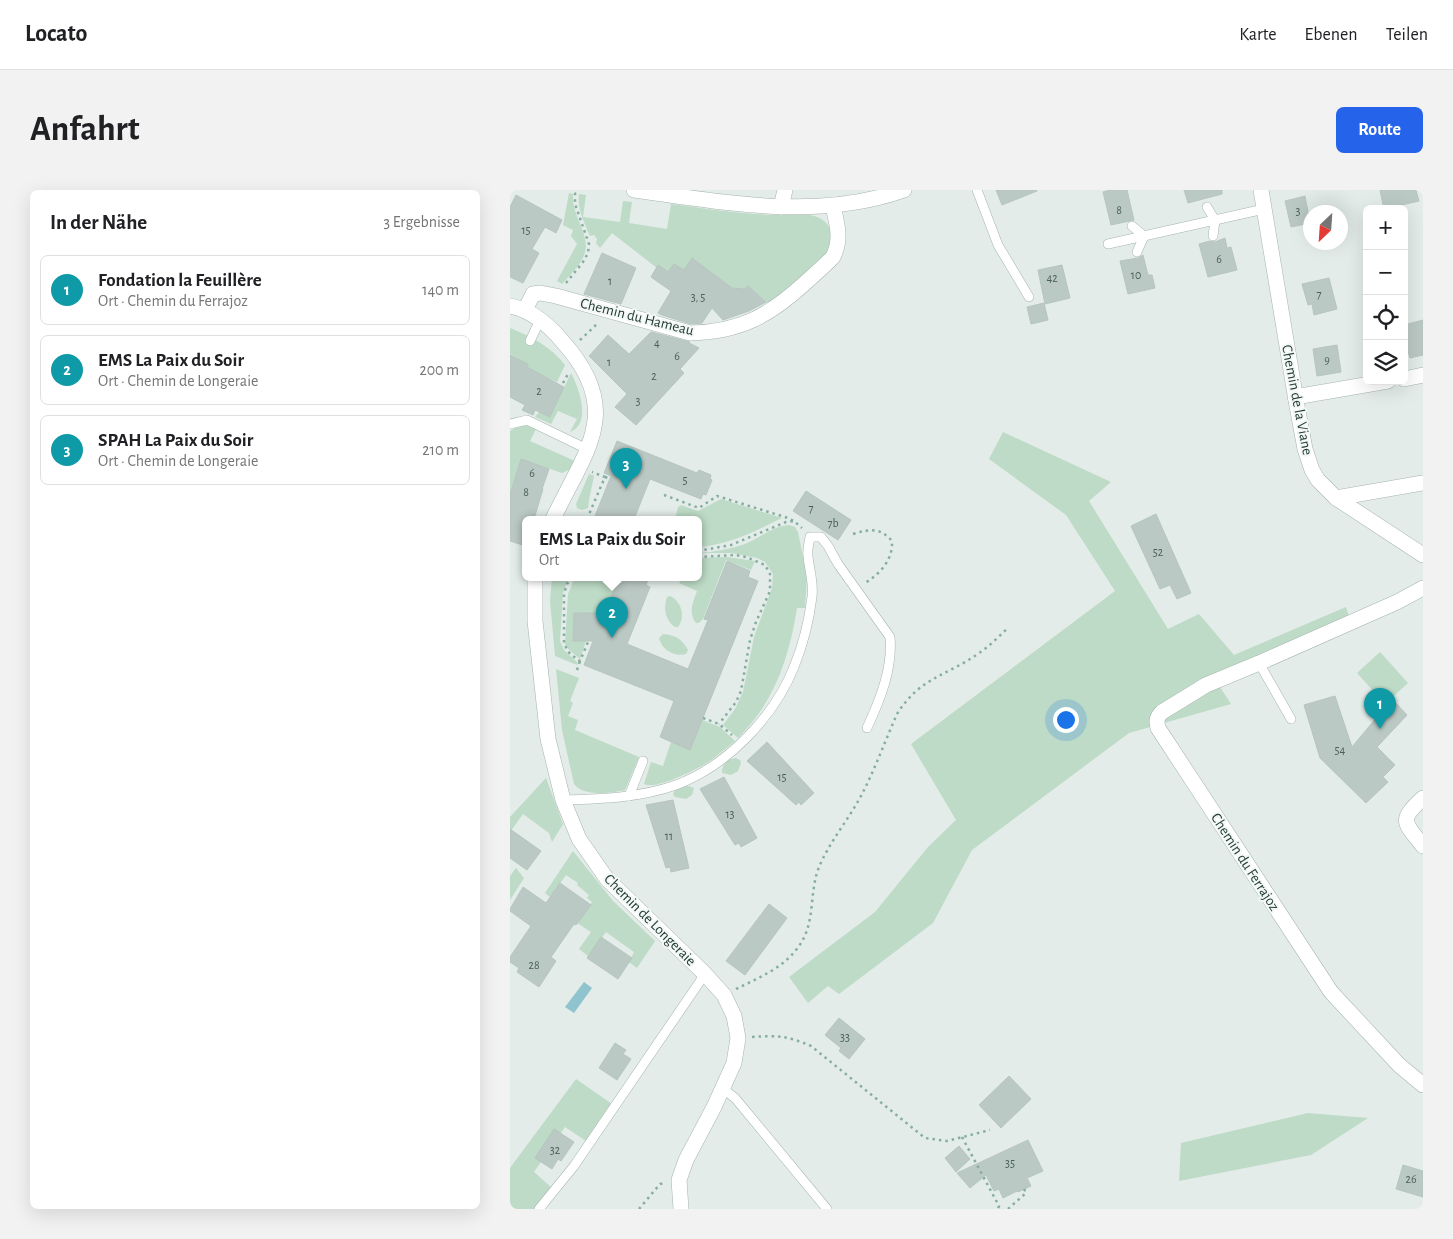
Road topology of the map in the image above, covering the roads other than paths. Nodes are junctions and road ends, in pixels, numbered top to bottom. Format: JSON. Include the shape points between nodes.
{"nodes":[{"id":1,"x":634,"y":190,"type":"edge"},
{"id":2,"x":785,"y":190,"type":"edge"},
{"id":3,"x":904,"y":190,"type":"edge"},
{"id":4,"x":976,"y":190,"type":"edge"},
{"id":5,"x":1261,"y":190,"type":"edge"},
{"id":6,"x":833,"y":206,"type":"junction"},
{"id":7,"x":781,"y":207,"type":"junction"},
{"id":8,"x":1207,"y":207,"type":"dead end"},
{"id":9,"x":1264,"y":209,"type":"junction"},
{"id":10,"x":1215,"y":220,"type":"junction"},
{"id":11,"x":1132,"y":226,"type":"dead end"},
{"id":12,"x":1144,"y":236,"type":"junction"},
{"id":13,"x":1213,"y":236,"type":"dead end"},
{"id":14,"x":1108,"y":244,"type":"dead end"},
{"id":15,"x":1137,"y":252,"type":"dead end"},
{"id":16,"x":1029,"y":297,"type":"dead end"},
{"id":17,"x":517,"y":308,"type":"edge"},
{"id":18,"x":540,"y":320,"type":"junction"},
{"id":19,"x":530,"y":341,"type":"dead end"},
{"id":20,"x":1423,"y":375,"type":"edge"},
{"id":21,"x":1408,"y":377,"type":"edge"},
{"id":22,"x":1365,"y":385,"type":"edge"},
{"id":23,"x":1295,"y":397,"type":"junction"},
{"id":24,"x":510,"y":424,"type":"edge"},
{"id":25,"x":587,"y":449,"type":"junction"},
{"id":26,"x":1423,"y":483,"type":"edge"},
{"id":27,"x":1336,"y":498,"type":"junction"},
{"id":28,"x":554,"y":516,"type":"edge"},
{"id":29,"x":1423,"y":555,"type":"edge"},
{"id":30,"x":535,"y":581,"type":"edge"},
{"id":31,"x":1423,"y":588,"type":"edge"},
{"id":32,"x":1259,"y":663,"type":"junction"},
{"id":33,"x":1291,"y":720,"type":"dead end"},
{"id":34,"x":867,"y":728,"type":"dead end"},
{"id":35,"x":643,"y":761,"type":"dead end"},
{"id":36,"x":629,"y":796,"type":"junction"},
{"id":37,"x":1423,"y":798,"type":"edge"},
{"id":38,"x":563,"y":800,"type":"junction"},
{"id":39,"x":1423,"y":846,"type":"edge"},
{"id":40,"x":705,"y":974,"type":"junction"},
{"id":41,"x":1423,"y":1085,"type":"edge"},
{"id":42,"x":722,"y":1088,"type":"junction"},
{"id":43,"x":539,"y":1209,"type":"edge"},
{"id":44,"x":681,"y":1209,"type":"edge"},
{"id":45,"x":827,"y":1209,"type":"edge"}],
"edges":[{"from":1,"to":7,"type":"street"},
{"from":2,"to":7,"type":"street"},
{"from":3,"to":6,"type":"street"},
{"from":4,"to":16,"type":"lane","via":[[998,245]]},
{"from":5,"to":9,"type":"street","name":"Chemin de la Viane"},
{"from":6,"to":7,"type":"street"},
{"from":6,"to":17,"type":"street","name":"Chemin du Hameau","via":[[840,235],[833,257],[777,307],[738,326],[690,333],[540,293],[533,294]]},
{"from":8,"to":10,"type":"lane"},
{"from":9,"to":10,"type":"lane"},
{"from":9,"to":23,"type":"street","name":"Chemin de la Viane"},
{"from":10,"to":12,"type":"lane"},
{"from":10,"to":13,"type":"lane"},
{"from":11,"to":12,"type":"lane"},
{"from":12,"to":14,"type":"lane"},
{"from":12,"to":15,"type":"lane"},
{"from":17,"to":18,"type":"street"},
{"from":18,"to":19,"type":"lane"},
{"from":18,"to":25,"type":"street","via":[[578,360],[594,396],[596,420]]},
{"from":20,"to":21,"type":"street"},
{"from":22,"to":23,"type":"street"},
{"from":23,"to":27,"type":"street","name":"Chemin de la Viane","via":[[1312,470]]},
{"from":24,"to":25,"type":"lane","via":[[527,420]]},
{"from":25,"to":28,"type":"street"},
{"from":26,"to":27,"type":"street"},
{"from":27,"to":29,"type":"street","name":"Chemin de la Viane"},
{"from":30,"to":38,"type":"street","name":"Chemin de Longeraie","via":[[534,621],[542,698]]},
{"from":31,"to":32,"type":"street"},
{"from":32,"to":33,"type":"lane"},
{"from":32,"to":41,"type":"street","name":"Chemin du Ferrajoz","via":[[1206,685],[1175,704],[1158,716],[1158,728],[1331,992],[1399,1065]]},
{"from":34,"to":36,"type":"lane","via":[[888,668],[892,649],[890,637],[821,537],[810,537],[808,554],[812,595],[805,633],[794,668],[768,714],[722,760],[698,775],[675,786]]},
{"from":35,"to":36,"type":"lane"},
{"from":36,"to":38,"type":"lane"},
{"from":37,"to":39,"type":"street","via":[[1410,810],[1406,820]]},
{"from":38,"to":40,"type":"street","name":"Chemin de Longeraie","via":[[579,839],[607,879]]},
{"from":40,"to":42,"type":"street","name":"Chemin de Longeraie","via":[[724,995],[734,1016],[738,1038],[734,1062]]},
{"from":40,"to":43,"type":"lane","via":[[574,1166]]},
{"from":42,"to":44,"type":"street","name":"Chemin de Longeraie","via":[[679,1180]]},
{"from":42,"to":45,"type":"lane","via":[[735,1098]]}]}
